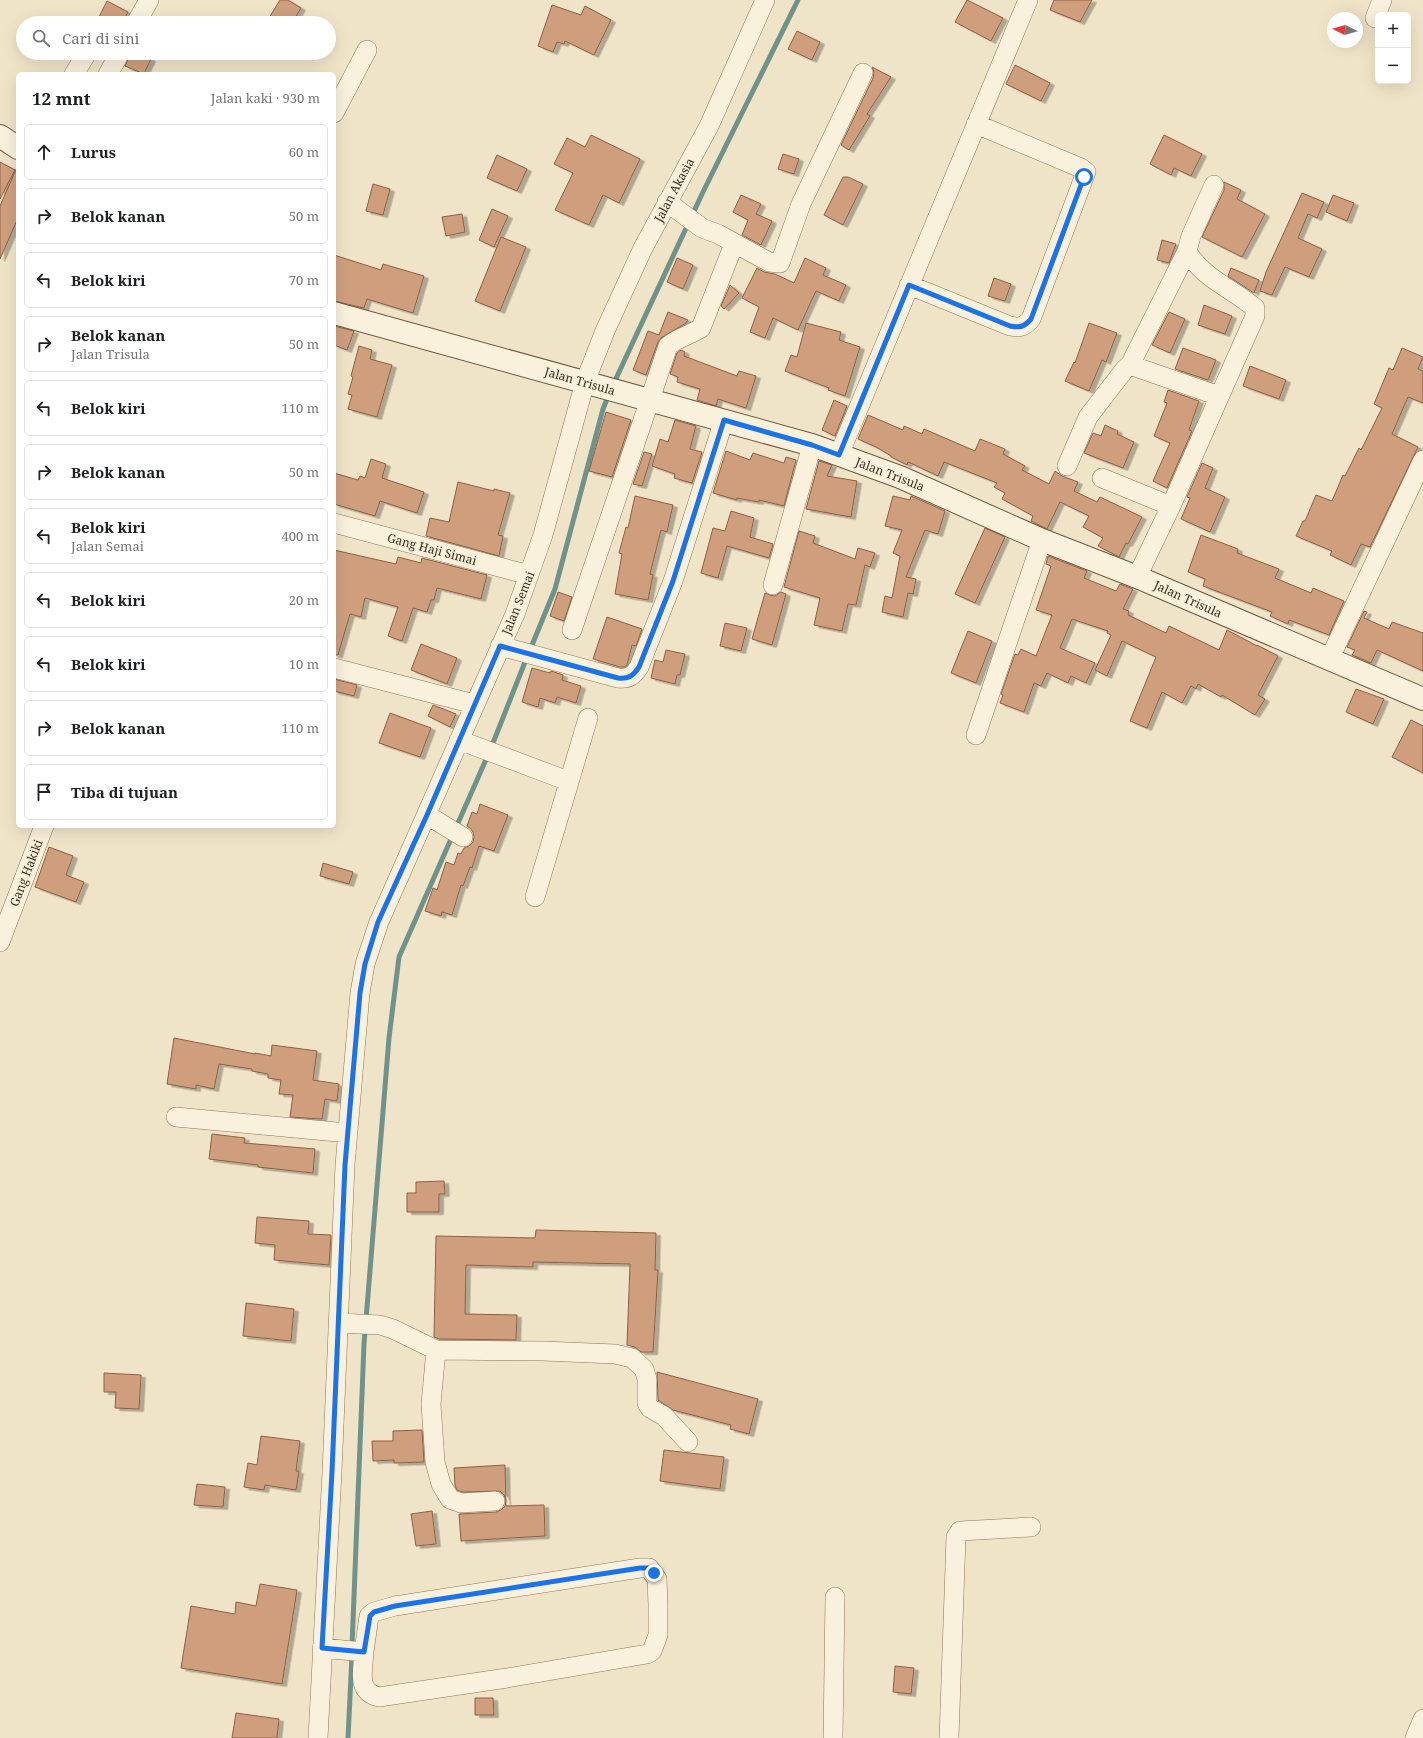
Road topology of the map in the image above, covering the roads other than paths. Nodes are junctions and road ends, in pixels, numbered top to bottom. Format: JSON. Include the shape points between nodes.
{"nodes":[{"id":1,"x":148,"y":0,"type":"edge"},
{"id":2,"x":765,"y":0,"type":"edge"},
{"id":3,"x":1028,"y":0,"type":"edge"},
{"id":4,"x":1382,"y":0,"type":"edge"},
{"id":5,"x":1377,"y":12,"type":"edge"},
{"id":6,"x":140,"y":16,"type":"edge"},
{"id":7,"x":367,"y":50,"type":"dead end"},
{"id":8,"x":83,"y":60,"type":"edge"},
{"id":9,"x":116,"y":60,"type":"edge"},
{"id":10,"x":75,"y":72,"type":"edge"},
{"id":11,"x":109,"y":72,"type":"edge"},
{"id":12,"x":863,"y":73,"type":"dead end"},
{"id":13,"x":336,"y":108,"type":"edge"},
{"id":14,"x":976,"y":124,"type":"junction"},
{"id":15,"x":0,"y":136,"type":"edge"},
{"id":16,"x":16,"y":147,"type":"edge"},
{"id":17,"x":1214,"y":186,"type":"dead end"},
{"id":18,"x":669,"y":203,"type":"junction"},
{"id":19,"x":734,"y":244,"type":"junction"},
{"id":20,"x":1187,"y":251,"type":"junction"},
{"id":21,"x":909,"y":285,"type":"junction"},
{"id":22,"x":336,"y":314,"type":"edge"},
{"id":23,"x":1130,"y":365,"type":"junction"},
{"id":24,"x":588,"y":383,"type":"junction"},
{"id":25,"x":1218,"y":396,"type":"junction"},
{"id":26,"x":649,"y":400,"type":"junction"},
{"id":27,"x":724,"y":420,"type":"junction"},
{"id":28,"x":812,"y":445,"type":"junction"},
{"id":29,"x":839,"y":455,"type":"junction"},
{"id":30,"x":1423,"y":460,"type":"edge"},
{"id":31,"x":1067,"y":466,"type":"dead end"},
{"id":32,"x":1102,"y":478,"type":"dead end"},
{"id":33,"x":1171,"y":506,"type":"junction"},
{"id":34,"x":336,"y":524,"type":"edge"},
{"id":35,"x":1042,"y":540,"type":"junction"},
{"id":36,"x":529,"y":575,"type":"junction"},
{"id":37,"x":1137,"y":577,"type":"junction"},
{"id":38,"x":773,"y":585,"type":"dead end"},
{"id":39,"x":572,"y":630,"type":"dead end"},
{"id":40,"x":507,"y":647,"type":"junction"},
{"id":41,"x":1329,"y":660,"type":"junction"},
{"id":42,"x":336,"y":669,"type":"edge"},
{"id":43,"x":1423,"y":699,"type":"edge"},
{"id":44,"x":474,"y":704,"type":"junction"},
{"id":45,"x":588,"y":718,"type":"dead end"},
{"id":46,"x":976,"y":735,"type":"dead end"},
{"id":47,"x":459,"y":740,"type":"junction"},
{"id":48,"x":568,"y":781,"type":"junction"},
{"id":49,"x":43,"y":828,"type":"edge"},
{"id":50,"x":534,"y":897,"type":"dead end"},
{"id":51,"x":0,"y":942,"type":"edge"},
{"id":52,"x":176,"y":1117,"type":"dead end"},
{"id":53,"x":348,"y":1133,"type":"junction"},
{"id":54,"x":341,"y":1323,"type":"junction"},
{"id":55,"x":436,"y":1350,"type":"junction"},
{"id":56,"x":688,"y":1442,"type":"dead end"},
{"id":57,"x":495,"y":1501,"type":"dead end"},
{"id":58,"x":1031,"y":1527,"type":"dead end"},
{"id":59,"x":835,"y":1597,"type":"dead end"},
{"id":60,"x":327,"y":1649,"type":"junction"},
{"id":61,"x":359,"y":1651,"type":"junction"},
{"id":62,"x":1423,"y":1719,"type":"edge"},
{"id":63,"x":318,"y":1738,"type":"edge"},
{"id":64,"x":833,"y":1738,"type":"edge"},
{"id":65,"x":949,"y":1738,"type":"edge"},
{"id":66,"x":1415,"y":1738,"type":"edge"}],
"edges":[{"from":1,"to":6,"type":"street"},
{"from":2,"to":18,"type":"street","name":"Jalan Akasia","via":[[709,126]]},
{"from":3,"to":14,"type":"street"},
{"from":4,"to":5,"type":"street"},
{"from":7,"to":13,"type":"street"},
{"from":8,"to":10,"type":"street"},
{"from":9,"to":11,"type":"street"},
{"from":12,"to":19,"type":"street","via":[[802,204],[780,263],[769,262]]},
{"from":14,"to":21,"type":"street"},
{"from":14,"to":21,"type":"street","via":[[1086,172],[1031,319],[1020,328],[1010,326]]},
{"from":15,"to":16,"type":"street"},
{"from":17,"to":20,"type":"street","via":[[1191,236]]},
{"from":18,"to":19,"type":"street","via":[[695,222]]},
{"from":18,"to":24,"type":"street","name":"Jalan Akasia","via":[[639,255],[605,331]]},
{"from":19,"to":26,"type":"street","via":[[701,328],[668,346]]},
{"from":20,"to":23,"type":"street"},
{"from":20,"to":25,"type":"street","via":[[1193,262],[1203,271],[1255,308],[1255,316]]},
{"from":21,"to":29,"type":"street"},
{"from":22,"to":24,"type":"street","name":"Jalan Trisula"},
{"from":23,"to":25,"type":"street"},
{"from":23,"to":31,"type":"street","via":[[1088,417]]},
{"from":24,"to":26,"type":"street","name":"Jalan Trisula"},
{"from":24,"to":36,"type":"street","name":"Jalan Semai"},
{"from":25,"to":33,"type":"street"},
{"from":26,"to":27,"type":"street","name":"Jalan Trisula"},
{"from":26,"to":39,"type":"street"},
{"from":27,"to":28,"type":"street","name":"Jalan Trisula"},
{"from":27,"to":40,"type":"street","via":[[673,581],[639,667],[633,676],[627,679],[618,678]]},
{"from":28,"to":29,"type":"street","name":"Jalan Trisula"},
{"from":28,"to":38,"type":"street"},
{"from":29,"to":35,"type":"street","name":"Jalan Trisula","via":[[900,477]]},
{"from":30,"to":41,"type":"street"},
{"from":32,"to":33,"type":"street"},
{"from":33,"to":37,"type":"street"},
{"from":34,"to":36,"type":"street","name":"Gang Haji Simai"},
{"from":35,"to":37,"type":"street","name":"Jalan Trisula"},
{"from":35,"to":46,"type":"street"},
{"from":36,"to":40,"type":"street","name":"Jalan Semai"},
{"from":37,"to":41,"type":"street","name":"Jalan Trisula"},
{"from":40,"to":44,"type":"street","name":"Jalan Semai"},
{"from":41,"to":43,"type":"street","name":"Jalan Trisula"},
{"from":42,"to":44,"type":"street"},
{"from":44,"to":47,"type":"street","name":"Jalan Semai"},
{"from":45,"to":48,"type":"street"},
{"from":47,"to":48,"type":"street"},
{"from":47,"to":53,"type":"street","name":"Jalan Semai","via":[[444,825],[378,922],[365,964],[356,1029]]},
{"from":48,"to":50,"type":"street"},
{"from":49,"to":51,"type":"street","name":"Gang Hakiki"},
{"from":52,"to":53,"type":"street"},
{"from":53,"to":54,"type":"street","name":"Jalan Semai"},
{"from":54,"to":55,"type":"street","via":[[380,1325]]},
{"from":54,"to":60,"type":"street","name":"Jalan Semai"},
{"from":55,"to":56,"type":"street","via":[[550,1351],[615,1354],[632,1358],[644,1370],[647,1379],[647,1403],[650,1408],[664,1416]]},
{"from":55,"to":57,"type":"street","via":[[432,1404],[436,1462],[442,1484],[450,1499],[461,1503]]},
{"from":58,"to":65,"type":"street","via":[[960,1531],[956,1537]]},
{"from":59,"to":64,"type":"street"},
{"from":60,"to":61,"type":"street"},
{"from":60,"to":63,"type":"street","name":"Jalan Semai"},
{"from":61,"to":61,"type":"street","via":[[365,1690],[370,1695],[379,1697],[647,1654],[652,1651],[658,1635],[657,1579],[649,1568],[640,1568],[384,1609],[370,1616]]},
{"from":62,"to":66,"type":"street"}]}
